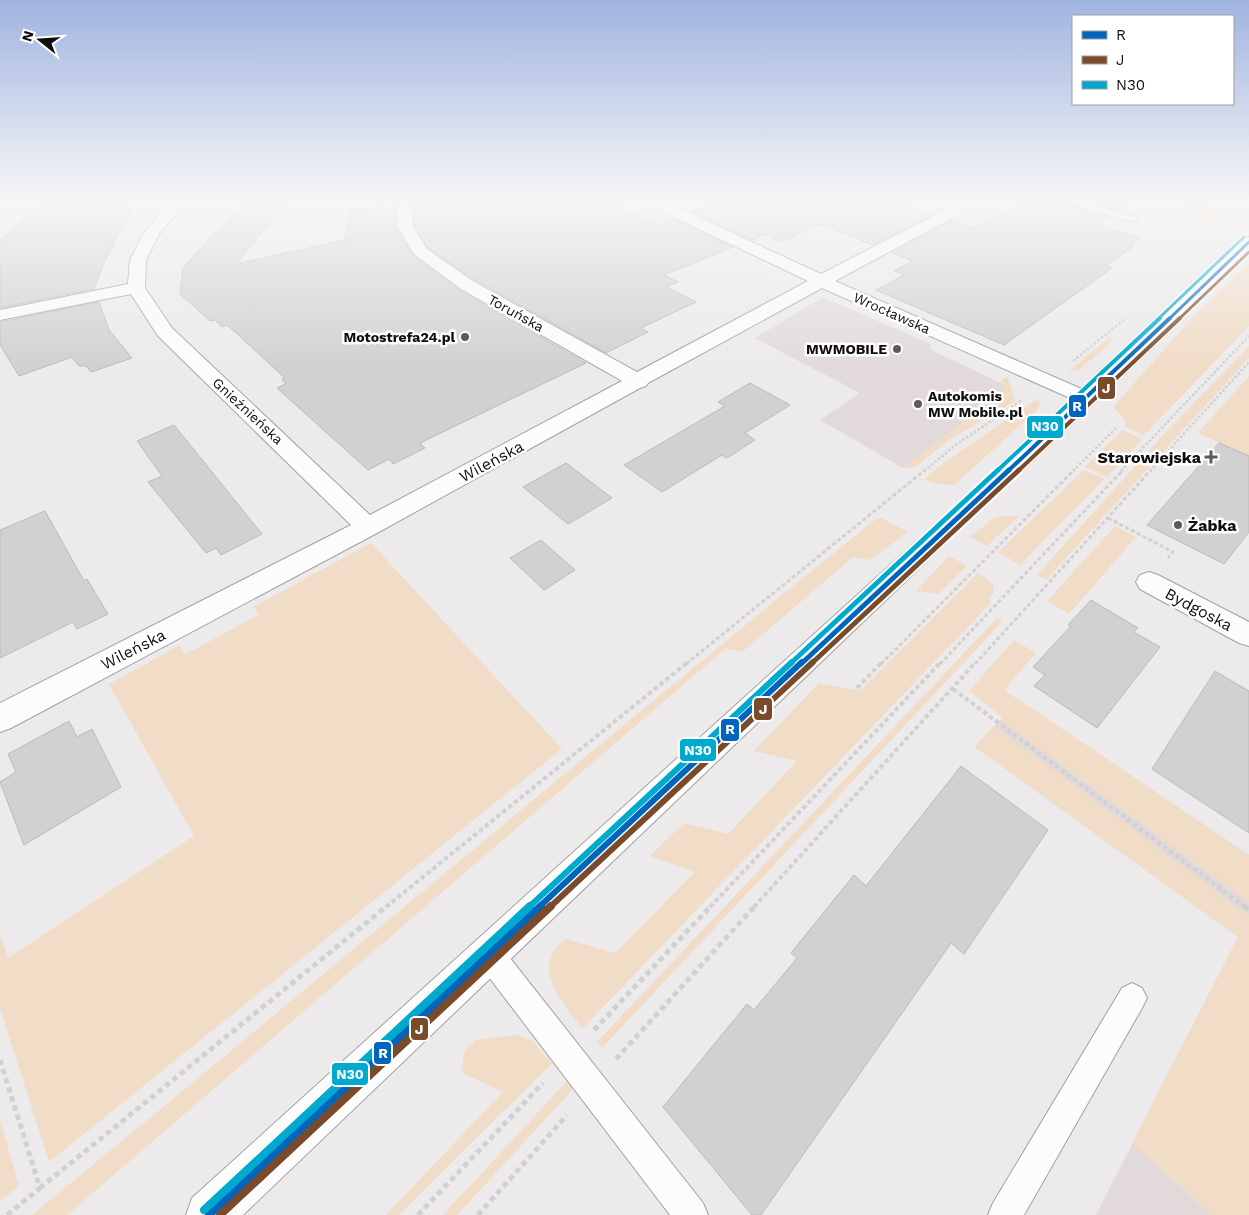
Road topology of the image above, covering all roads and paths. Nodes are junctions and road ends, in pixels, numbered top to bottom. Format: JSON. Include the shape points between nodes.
{"nodes":[{"id":1,"x":141,"y":255,"type":"edge"},
{"id":2,"x":425,"y":255,"type":"edge"},
{"id":3,"x":765,"y":255,"type":"edge"},
{"id":4,"x":871,"y":255,"type":"edge"},
{"id":5,"x":1236,"y":255,"type":"edge"},
{"id":6,"x":821,"y":281,"type":"junction"},
{"id":7,"x":136,"y":288,"type":"junction"},
{"id":8,"x":1132,"y":313,"type":"dead end"},
{"id":9,"x":0,"y":316,"type":"edge"},
{"id":10,"x":1249,"y":336,"type":"edge"},
{"id":11,"x":1249,"y":362,"type":"edge"},
{"id":12,"x":639,"y":382,"type":"junction"},
{"id":13,"x":1047,"y":382,"type":"junction"},
{"id":14,"x":1086,"y":398,"type":"junction"},
{"id":15,"x":1118,"y":426,"type":"dead end"},
{"id":16,"x":1108,"y":518,"type":"junction"},
{"id":17,"x":368,"y":527,"type":"junction"},
{"id":18,"x":1150,"y":582,"type":"joint"},
{"id":19,"x":1249,"y":635,"type":"edge"},
{"id":20,"x":856,"y":688,"type":"dead end"},
{"id":21,"x":953,"y":689,"type":"junction"},
{"id":22,"x":0,"y":718,"type":"edge"},
{"id":23,"x":1249,"y":910,"type":"edge"},
{"id":24,"x":489,"y":954,"type":"junction"},
{"id":25,"x":1132,"y":998,"type":"dead end"},
{"id":26,"x":568,"y":1057,"type":"junction"},
{"id":27,"x":0,"y":1060,"type":"edge"},
{"id":28,"x":592,"y":1087,"type":"junction"},
{"id":29,"x":40,"y":1188,"type":"junction"},
{"id":30,"x":8,"y":1215,"type":"edge"},
{"id":31,"x":209,"y":1215,"type":"edge"},
{"id":32,"x":418,"y":1215,"type":"edge"},
{"id":33,"x":478,"y":1215,"type":"edge"},
{"id":34,"x":691,"y":1215,"type":"edge"},
{"id":35,"x":1005,"y":1215,"type":"edge"}],
"edges":[{"from":1,"to":7,"type":"street"},
{"from":2,"to":12,"type":"street","name":"Toruńska","via":[[467,285]]},
{"from":3,"to":6,"type":"street","name":"Wrocławska"},
{"from":4,"to":6,"type":"street","name":"Wileńska"},
{"from":5,"to":14,"type":"street"},
{"from":6,"to":12,"type":"street","name":"Wileńska"},
{"from":6,"to":13,"type":"street","name":"Wrocławska"},
{"from":7,"to":9,"type":"street"},
{"from":7,"to":17,"type":"street","name":"Gnieźnieńska","via":[[165,332]]},
{"from":8,"to":13,"type":"path"},
{"from":10,"to":26,"type":"path"},
{"from":11,"to":16,"type":"path"},
{"from":12,"to":17,"type":"street","name":"Wileńska"},
{"from":13,"to":14,"type":"street","name":"Wrocławska"},
{"from":13,"to":29,"type":"path","via":[[957,444]]},
{"from":14,"to":24,"type":"street"},
{"from":15,"to":20,"type":"path"},
{"from":16,"to":18,"type":"path","via":[[1173,552]]},
{"from":16,"to":21,"type":"path"},
{"from":17,"to":22,"type":"street","name":"Wileńska"},
{"from":18,"to":19,"type":"street","name":"Bydgoska"},
{"from":21,"to":23,"type":"path"},
{"from":21,"to":28,"type":"path"},
{"from":24,"to":26,"type":"lane"},
{"from":24,"to":31,"type":"street"},
{"from":25,"to":35,"type":"lane"},
{"from":26,"to":28,"type":"lane"},
{"from":26,"to":32,"type":"path"},
{"from":27,"to":29,"type":"path"},
{"from":28,"to":33,"type":"path"},
{"from":28,"to":34,"type":"lane"},
{"from":29,"to":30,"type":"path"}]}
